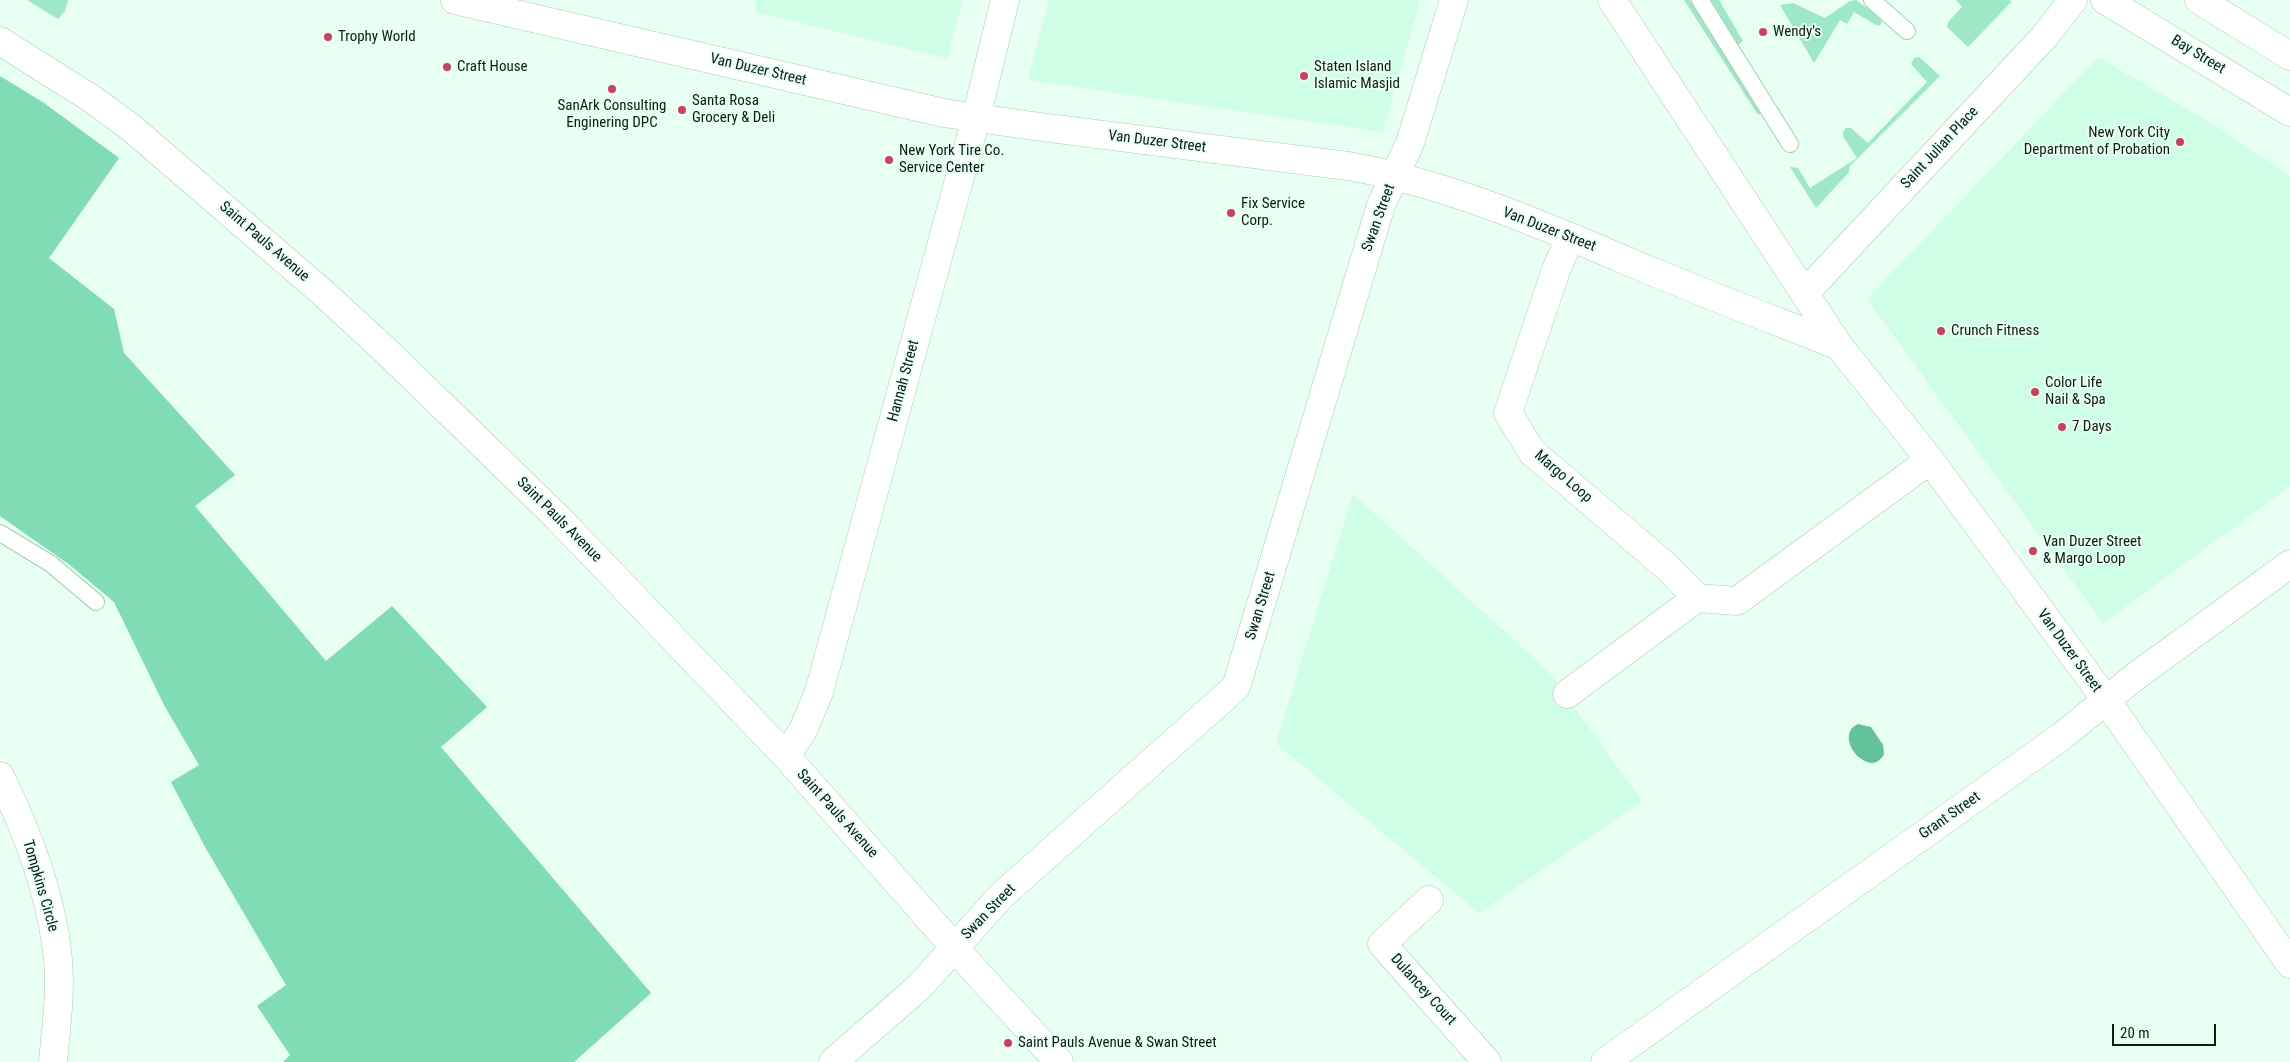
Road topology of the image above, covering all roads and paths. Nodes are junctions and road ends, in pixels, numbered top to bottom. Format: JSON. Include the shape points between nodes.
{"nodes":[{"id":1,"x":455,"y":0,"type":"edge"},
{"id":2,"x":1005,"y":0,"type":"edge"},
{"id":3,"x":1454,"y":0,"type":"edge"},
{"id":4,"x":1612,"y":0,"type":"edge"},
{"id":5,"x":1700,"y":0,"type":"edge"},
{"id":6,"x":1872,"y":0,"type":"edge"},
{"id":7,"x":2073,"y":0,"type":"edge"},
{"id":8,"x":2104,"y":0,"type":"edge"},
{"id":9,"x":2198,"y":0,"type":"edge"},
{"id":10,"x":1907,"y":31,"type":"dead end"},
{"id":11,"x":0,"y":41,"type":"edge"},
{"id":12,"x":2290,"y":56,"type":"edge"},
{"id":13,"x":2290,"y":112,"type":"edge"},
{"id":14,"x":976,"y":118,"type":"junction"},
{"id":15,"x":1790,"y":144,"type":"dead end"},
{"id":16,"x":1395,"y":174,"type":"junction"},
{"id":17,"x":1570,"y":237,"type":"junction"},
{"id":18,"x":1805,"y":293,"type":"junction"},
{"id":19,"x":1838,"y":346,"type":"junction"},
{"id":20,"x":1930,"y":460,"type":"junction"},
{"id":21,"x":0,"y":533,"type":"edge"},
{"id":22,"x":2290,"y":564,"type":"edge"},
{"id":23,"x":1697,"y":598,"type":"junction"},
{"id":24,"x":96,"y":602,"type":"dead end"},
{"id":25,"x":1567,"y":694,"type":"dead end"},
{"id":26,"x":2106,"y":700,"type":"junction"},
{"id":27,"x":786,"y":756,"type":"junction"},
{"id":28,"x":0,"y":776,"type":"edge"},
{"id":29,"x":1429,"y":900,"type":"dead end"},
{"id":30,"x":956,"y":947,"type":"junction"},
{"id":31,"x":2290,"y":964,"type":"edge"},
{"id":32,"x":53,"y":1062,"type":"edge"},
{"id":33,"x":833,"y":1062,"type":"edge"},
{"id":34,"x":1060,"y":1062,"type":"edge"},
{"id":35,"x":1487,"y":1062,"type":"edge"},
{"id":36,"x":1605,"y":1062,"type":"edge"}],
"edges":[{"from":1,"to":14,"type":"street","name":"Van Duzer Street"},
{"from":2,"to":14,"type":"street","name":"Hannah Street"},
{"from":3,"to":16,"type":"street","name":"Swan Street","via":[[1410,143]]},
{"from":4,"to":18,"type":"street","name":"Van Duzer Street"},
{"from":5,"to":15,"type":"lane"},
{"from":6,"to":10,"type":"lane"},
{"from":7,"to":18,"type":"street","name":"Saint Julian Place","via":[[2044,37]]},
{"from":8,"to":13,"type":"street","name":"Bay Street"},
{"from":9,"to":12,"type":"street"},
{"from":11,"to":27,"type":"street","name":"Saint Pauls Avenue","via":[[129,126],[353,320],[555,515]]},
{"from":14,"to":16,"type":"street","name":"Van Duzer Street"},
{"from":14,"to":27,"type":"street","name":"Hannah Street","via":[[819,692],[806,723]]},
{"from":16,"to":17,"type":"street","name":"Van Duzer Street"},
{"from":16,"to":30,"type":"street","name":"Swan Street","via":[[1381,205],[1236,687],[1002,895]]},
{"from":17,"to":19,"type":"street","name":"Van Duzer Street"},
{"from":17,"to":23,"type":"street","name":"Margo Loop","via":[[1508,413],[1532,452],[1668,567]]},
{"from":18,"to":19,"type":"street","name":"Van Duzer Street"},
{"from":19,"to":20,"type":"street","name":"Van Duzer Street"},
{"from":20,"to":23,"type":"street","via":[[1736,601]]},
{"from":20,"to":26,"type":"street","name":"Van Duzer Street"},
{"from":21,"to":24,"type":"lane","via":[[51,564]]},
{"from":22,"to":26,"type":"street","name":"Grant Street"},
{"from":23,"to":25,"type":"street"},
{"from":26,"to":31,"type":"street","name":"Van Duzer Street"},
{"from":26,"to":36,"type":"street","name":"Grant Street","via":[[2062,736]]},
{"from":27,"to":30,"type":"street","name":"Saint Pauls Avenue"},
{"from":28,"to":32,"type":"street","name":"Tompkins Circle","via":[[30,845],[53,925],[58,960],[58,996]]},
{"from":29,"to":35,"type":"street","name":"Dulancey Court","via":[[1382,944]]},
{"from":30,"to":33,"type":"street","name":"Swan Street","via":[[919,987]]},
{"from":30,"to":34,"type":"street","name":"Saint Pauls Avenue"}]}
